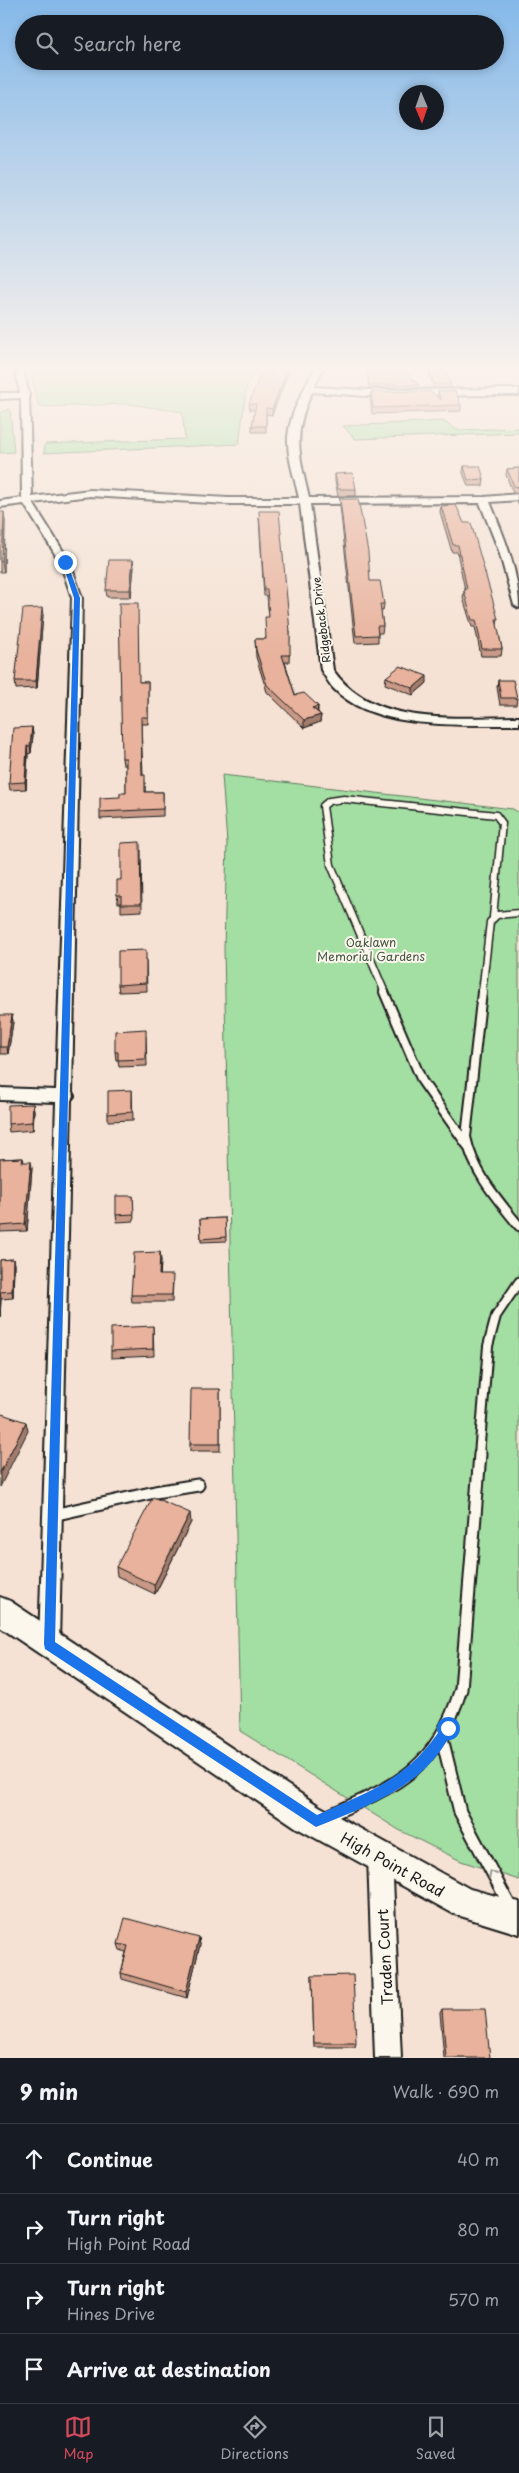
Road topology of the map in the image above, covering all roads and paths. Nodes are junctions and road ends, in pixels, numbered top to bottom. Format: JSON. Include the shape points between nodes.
{"nodes":[{"id":1,"x":26,"y":464,"type":"edge"},
{"id":2,"x":296,"y":464,"type":"edge"},
{"id":3,"x":519,"y":498,"type":"edge"},
{"id":4,"x":484,"y":500,"type":"junction"},
{"id":5,"x":27,"y":501,"type":"junction"},
{"id":6,"x":305,"y":501,"type":"junction"},
{"id":7,"x":0,"y":504,"type":"edge"},
{"id":8,"x":519,"y":601,"type":"edge"},
{"id":9,"x":519,"y":721,"type":"edge"},
{"id":10,"x":519,"y":913,"type":"edge"},
{"id":11,"x":493,"y":917,"type":"junction"},
{"id":12,"x":0,"y":1094,"type":"edge"},
{"id":13,"x":66,"y":1096,"type":"junction"},
{"id":14,"x":467,"y":1145,"type":"junction"},
{"id":15,"x":519,"y":1226,"type":"edge"},
{"id":16,"x":519,"y":1282,"type":"edge"},
{"id":17,"x":198,"y":1485,"type":"dead end"},
{"id":18,"x":53,"y":1515,"type":"junction"},
{"id":19,"x":0,"y":1611,"type":"edge"},
{"id":20,"x":50,"y":1644,"type":"junction"},
{"id":21,"x":442,"y":1738,"type":"junction"},
{"id":22,"x":316,"y":1821,"type":"junction"},
{"id":23,"x":380,"y":1856,"type":"junction"},
{"id":24,"x":517,"y":1918,"type":"edge"},
{"id":25,"x":388,"y":2058,"type":"edge"}],
"edges":[{"from":1,"to":5,"type":"street"},
{"from":2,"to":6,"type":"street","name":"Ridgeback Drive"},
{"from":3,"to":4,"type":"street"},
{"from":4,"to":6,"type":"street"},
{"from":4,"to":8,"type":"street"},
{"from":5,"to":6,"type":"street","via":[[104,493],[228,501]]},
{"from":5,"to":7,"type":"street"},
{"from":5,"to":13,"type":"street","via":[[65,562],[77,598]]},
{"from":6,"to":9,"type":"street","name":"Ridgeback Drive","via":[[327,670],[339,687],[362,703],[388,713],[425,720]]},
{"from":10,"to":11,"type":"lane"},
{"from":11,"to":14,"type":"lane","via":[[488,928]]},
{"from":11,"to":14,"type":"lane","via":[[502,823],[496,815],[344,799],[329,801],[323,806],[331,865],[422,1081]]},
{"from":12,"to":13,"type":"street"},
{"from":13,"to":18,"type":"street"},
{"from":14,"to":15,"type":"lane","via":[[486,1181]]},
{"from":16,"to":21,"type":"lane","via":[[496,1316],[488,1346],[461,1689],[453,1717]]},
{"from":17,"to":18,"type":"lane"},
{"from":18,"to":20,"type":"street"},
{"from":19,"to":20,"type":"main road","name":"High Point Road"},
{"from":20,"to":22,"type":"main road","name":"High Point Road"},
{"from":21,"to":22,"type":"lane","via":[[423,1762],[398,1783]]},
{"from":24,"to":21,"type":"lane","one_way":true,"via":[[460,1812]]},
{"from":22,"to":23,"type":"main road","name":"High Point Road"},
{"from":23,"to":24,"type":"main road","name":"High Point Road","via":[[465,1903]]},
{"from":23,"to":25,"type":"street","name":"Traden Court"}]}
